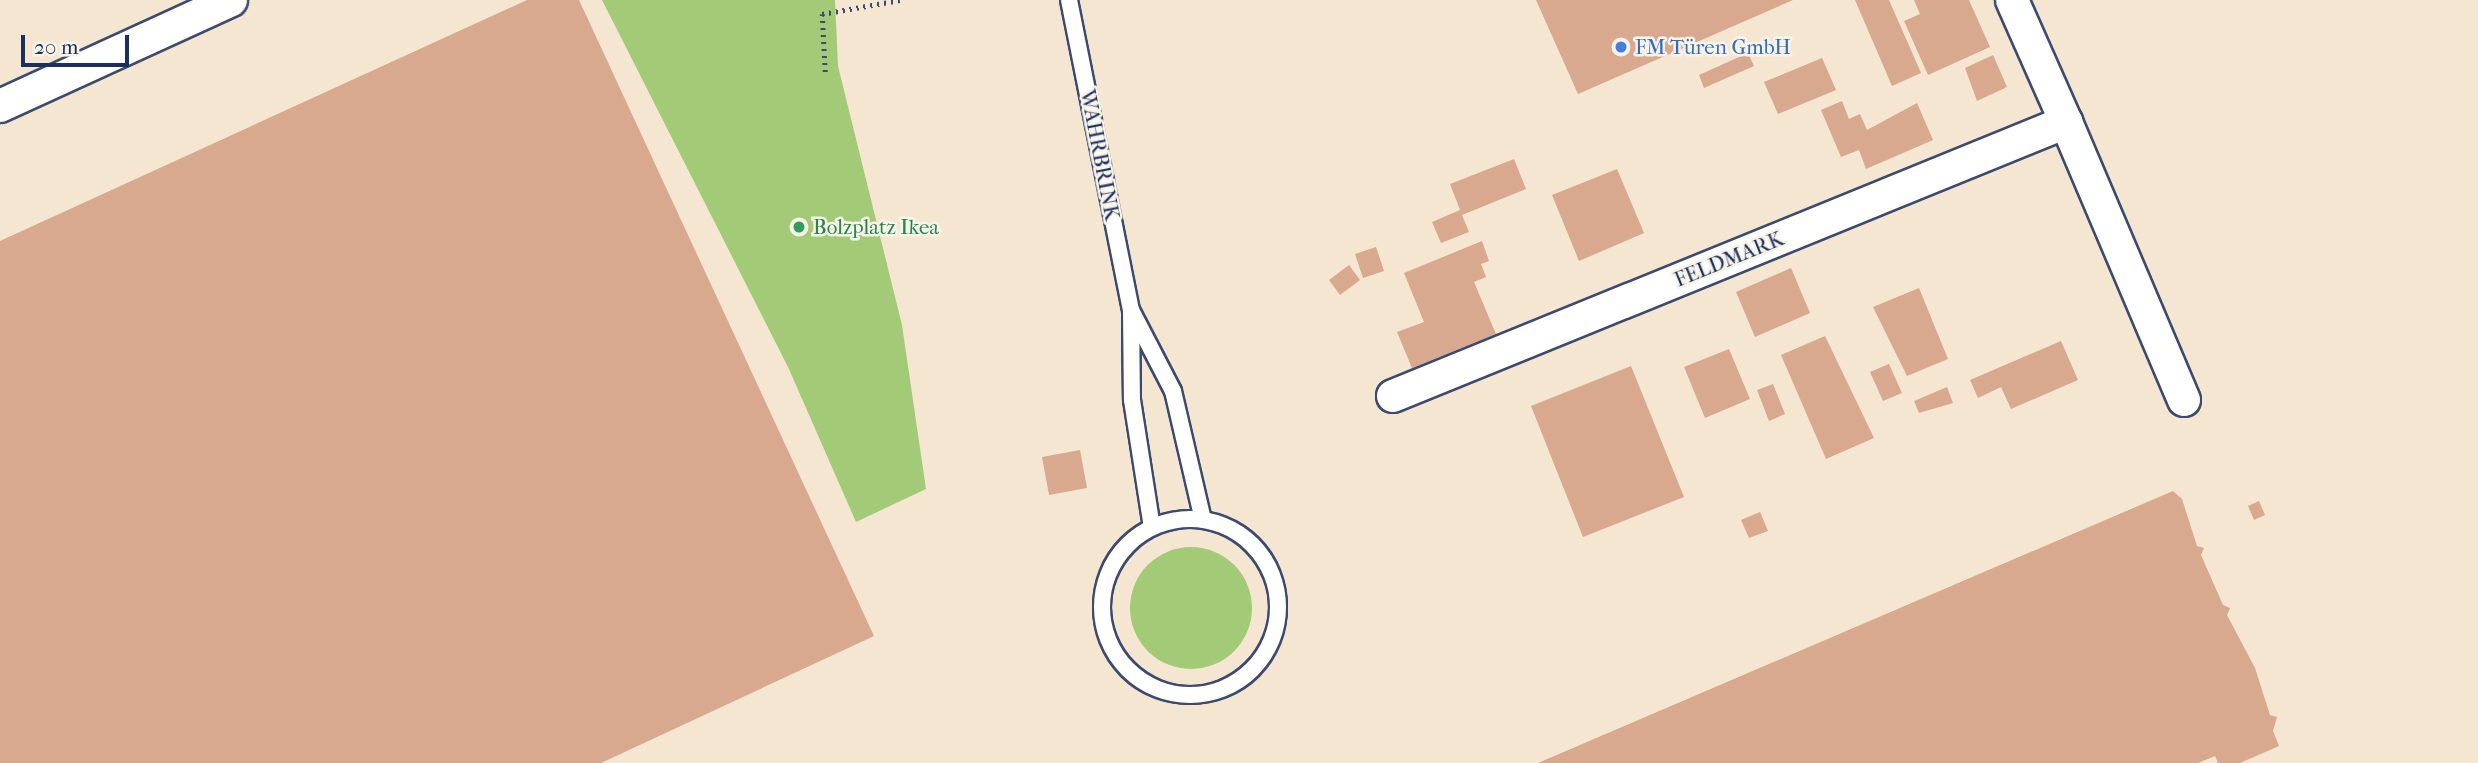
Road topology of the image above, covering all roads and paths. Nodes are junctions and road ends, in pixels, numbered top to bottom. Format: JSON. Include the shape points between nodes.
{"nodes":[{"id":1,"x":231,"y":0,"type":"edge"},
{"id":2,"x":900,"y":0,"type":"edge"},
{"id":3,"x":1069,"y":0,"type":"edge"},
{"id":4,"x":2012,"y":0,"type":"edge"},
{"id":5,"x":825,"y":72,"type":"dead end"},
{"id":6,"x":0,"y":106,"type":"edge"},
{"id":7,"x":2066,"y":122,"type":"junction"},
{"id":8,"x":1131,"y":310,"type":"junction"},
{"id":9,"x":1393,"y":396,"type":"dead end"},
{"id":10,"x":2183,"y":400,"type":"dead end"},
{"id":11,"x":1203,"y":520,"type":"junction"},
{"id":12,"x":1152,"y":527,"type":"junction"}],
"edges":[{"from":1,"to":6,"type":"street"},
{"from":2,"to":5,"type":"path","via":[[822,14]]},
{"from":3,"to":8,"type":"lane","name":"WAHRBRINK"},
{"from":4,"to":7,"type":"street"},
{"from":7,"to":9,"type":"street","name":"FELDMARK"},
{"from":7,"to":10,"type":"street"},
{"from":8,"to":11,"type":"lane","name":"WAHRBRINK","via":[[1173,391]]},
{"from":8,"to":12,"type":"lane","name":"WAHRBRINK","via":[[1132,400]]},
{"from":11,"to":12,"type":"lane"},
{"from":11,"to":12,"type":"lane","via":[[1252,544],[1274,580],[1278,601],[1274,633],[1260,662],[1226,688],[1206,694],[1184,695],[1143,683],[1114,652],[1105,633],[1101,613],[1109,572],[1134,538]]}]}
